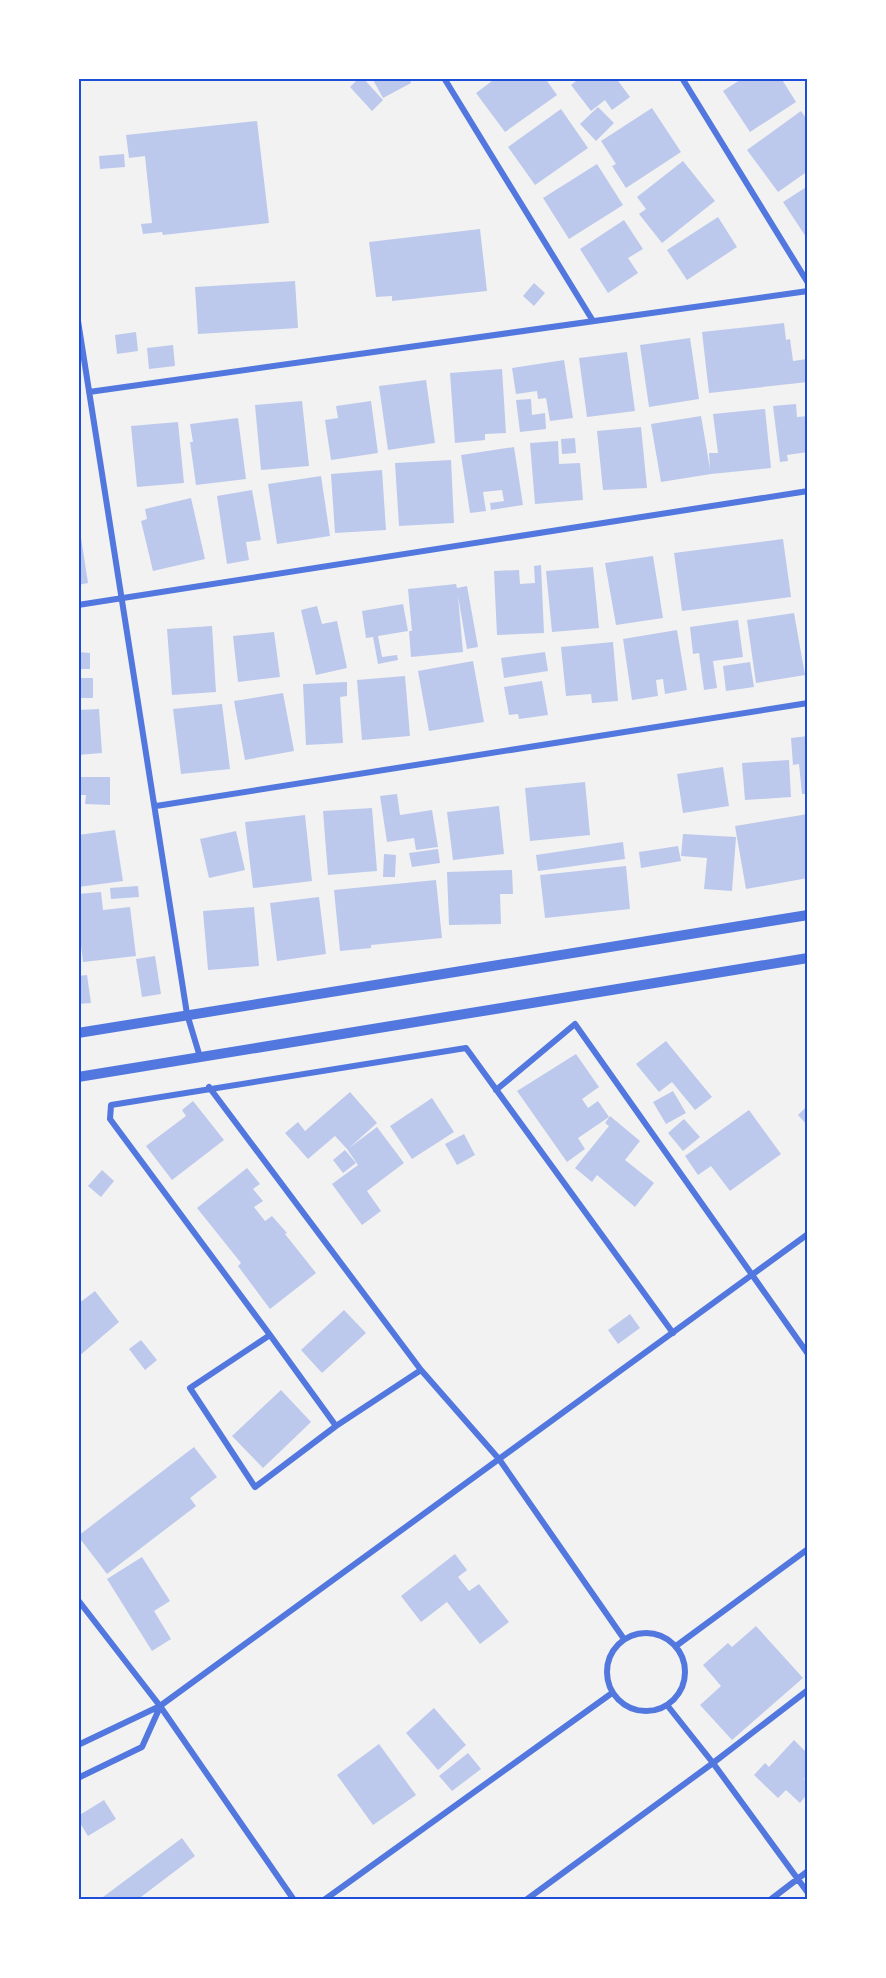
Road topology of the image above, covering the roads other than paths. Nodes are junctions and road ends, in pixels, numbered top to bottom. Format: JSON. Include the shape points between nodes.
{"nodes":[{"id":1,"x":444,"y":78,"type":"edge"},
{"id":2,"x":682,"y":78,"type":"edge"},
{"id":3,"x":808,"y":283,"type":"edge"},
{"id":4,"x":808,"y":291,"type":"edge"},
{"id":5,"x":78,"y":321,"type":"edge"},
{"id":6,"x":594,"y":321,"type":"junction"},
{"id":7,"x":89,"y":392,"type":"junction"},
{"id":8,"x":808,"y":491,"type":"edge"},
{"id":9,"x":121,"y":599,"type":"junction"},
{"id":10,"x":78,"y":605,"type":"edge"},
{"id":11,"x":808,"y":703,"type":"edge"},
{"id":12,"x":156,"y":806,"type":"junction"},
{"id":13,"x":808,"y":915,"type":"edge"},
{"id":14,"x":808,"y":958,"type":"edge"},
{"id":15,"x":187,"y":1014,"type":"junction"},
{"id":16,"x":78,"y":1033,"type":"edge"},
{"id":17,"x":200,"y":1057,"type":"junction"},
{"id":18,"x":78,"y":1077,"type":"edge"},
{"id":19,"x":209,"y":1087,"type":"junction"},
{"id":20,"x":496,"y":1090,"type":"junction"},
{"id":21,"x":808,"y":1234,"type":"edge"},
{"id":22,"x":752,"y":1274,"type":"junction"},
{"id":23,"x":673,"y":1333,"type":"junction"},
{"id":24,"x":270,"y":1335,"type":"junction"},
{"id":25,"x":808,"y":1353,"type":"edge"},
{"id":26,"x":421,"y":1370,"type":"junction"},
{"id":27,"x":336,"y":1426,"type":"junction"},
{"id":28,"x":499,"y":1459,"type":"junction"},
{"id":29,"x":808,"y":1549,"type":"edge"},
{"id":30,"x":78,"y":1600,"type":"edge"},
{"id":31,"x":624,"y":1639,"type":"junction"},
{"id":32,"x":676,"y":1646,"type":"junction"},
{"id":33,"x":808,"y":1690,"type":"edge"},
{"id":34,"x":612,"y":1693,"type":"junction"},
{"id":35,"x":667,"y":1705,"type":"junction"},
{"id":36,"x":160,"y":1706,"type":"junction"},
{"id":37,"x":78,"y":1745,"type":"edge"},
{"id":38,"x":713,"y":1763,"type":"junction"},
{"id":39,"x":78,"y":1778,"type":"edge"},
{"id":40,"x":808,"y":1871,"type":"edge"},
{"id":41,"x":798,"y":1879,"type":"junction"},
{"id":42,"x":808,"y":1893,"type":"edge"},
{"id":43,"x":294,"y":1900,"type":"edge"},
{"id":44,"x":324,"y":1900,"type":"edge"},
{"id":45,"x":526,"y":1900,"type":"edge"},
{"id":46,"x":770,"y":1900,"type":"edge"}],
"edges":[{"from":1,"to":6,"type":"street"},
{"from":2,"to":3,"type":"street"},
{"from":4,"to":6,"type":"street"},
{"from":5,"to":7,"type":"street"},
{"from":6,"to":7,"type":"street"},
{"from":7,"to":9,"type":"street"},
{"from":8,"to":9,"type":"street"},
{"from":9,"to":10,"type":"street"},
{"from":9,"to":12,"type":"street"},
{"from":11,"to":12,"type":"street"},
{"from":12,"to":15,"type":"street"},
{"from":13,"to":15,"type":"street"},
{"from":14,"to":17,"type":"street"},
{"from":15,"to":16,"type":"street"},
{"from":15,"to":17,"type":"street"},
{"from":17,"to":18,"type":"street"},
{"from":19,"to":20,"type":"street","via":[[466,1048]]},
{"from":19,"to":24,"type":"street","via":[[111,1105],[110,1119]]},
{"from":19,"to":26,"type":"street"},
{"from":20,"to":22,"type":"street","via":[[574,1024]]},
{"from":20,"to":23,"type":"street"},
{"from":21,"to":22,"type":"street"},
{"from":22,"to":23,"type":"street"},
{"from":22,"to":25,"type":"street"},
{"from":23,"to":28,"type":"street"},
{"from":24,"to":27,"type":"street"},
{"from":24,"to":27,"type":"street","via":[[190,1388],[255,1488]]},
{"from":26,"to":27,"type":"street"},
{"from":26,"to":28,"type":"street"},
{"from":28,"to":31,"type":"street"},
{"from":28,"to":36,"type":"street"},
{"from":29,"to":32,"type":"street"},
{"from":30,"to":36,"type":"street"},
{"from":31,"to":32,"type":"street","via":[[646,1632]]},
{"from":31,"to":34,"type":"street","via":[[615,1646],[606,1666]]},
{"from":32,"to":35,"type":"street","via":[[685,1666],[685,1678],[676,1698]]},
{"from":33,"to":38,"type":"street"},
{"from":34,"to":35,"type":"street","via":[[635,1710],[646,1712]]},
{"from":34,"to":44,"type":"street"},
{"from":35,"to":38,"type":"street"},
{"from":36,"to":37,"type":"street"},
{"from":36,"to":39,"type":"street","via":[[142,1747]]},
{"from":36,"to":43,"type":"street"},
{"from":38,"to":41,"type":"street"},
{"from":38,"to":45,"type":"street"},
{"from":40,"to":41,"type":"street"},
{"from":41,"to":42,"type":"street"},
{"from":41,"to":46,"type":"street"}]}
